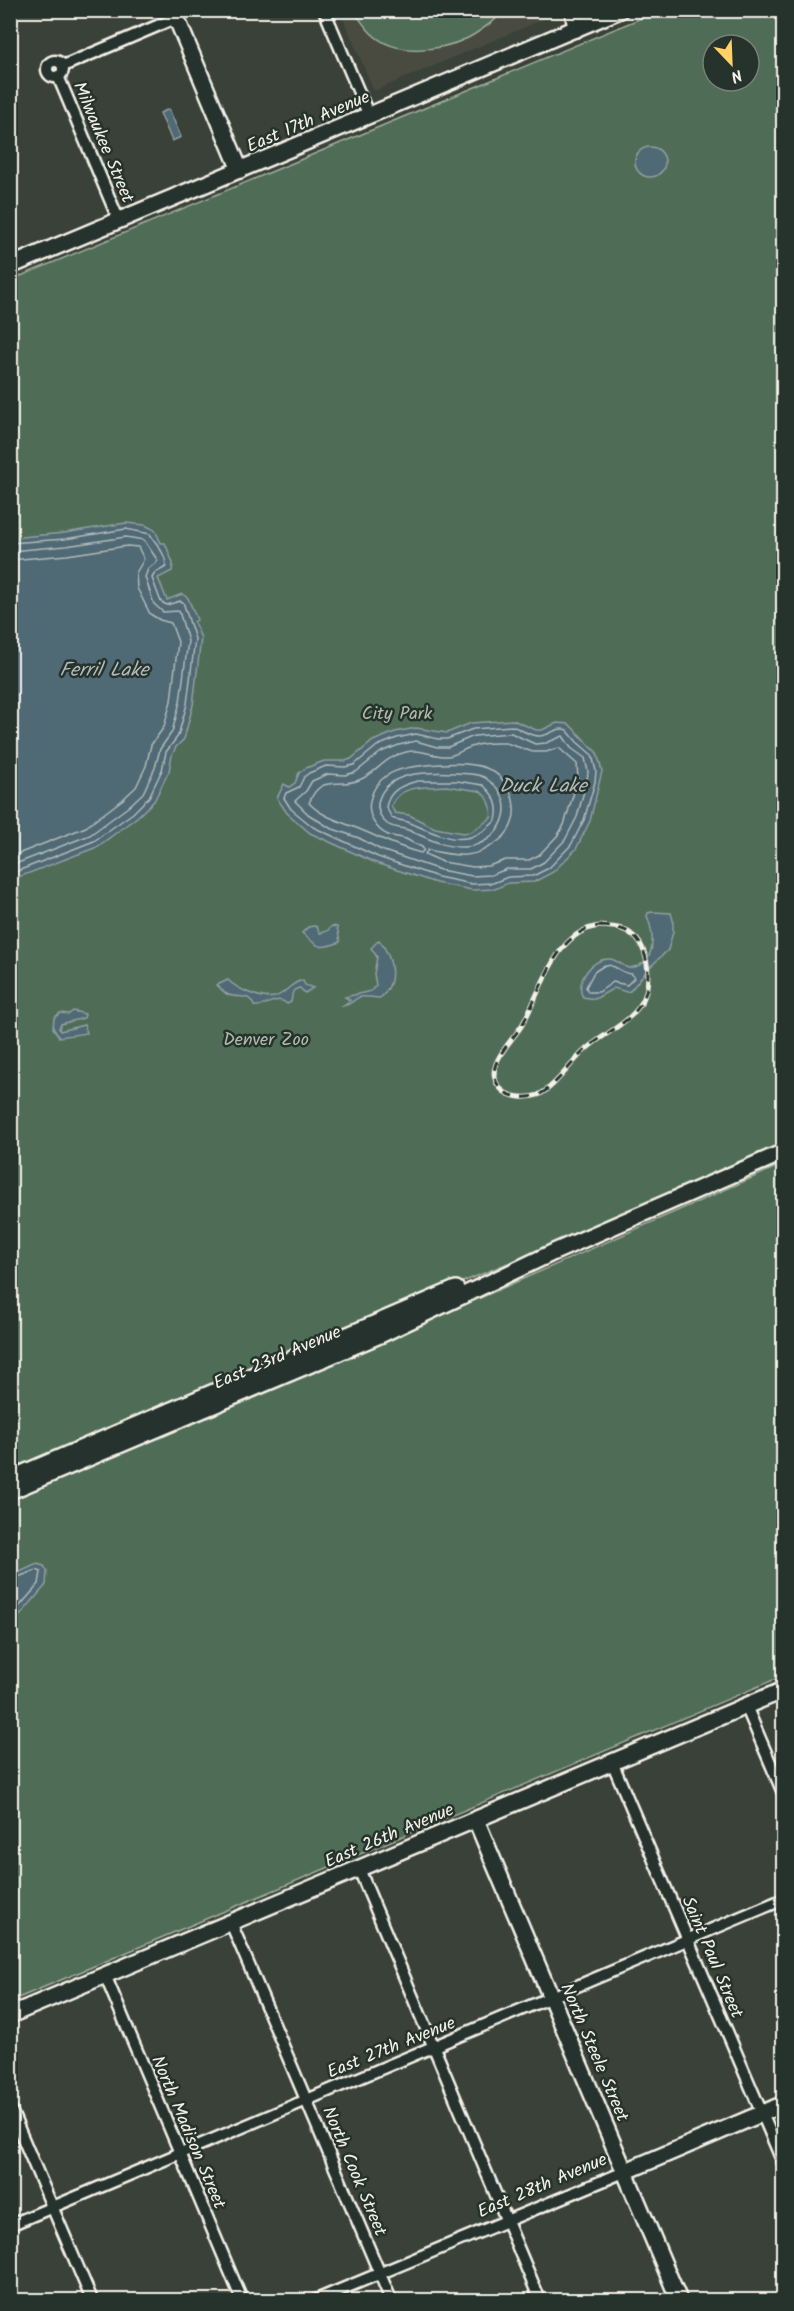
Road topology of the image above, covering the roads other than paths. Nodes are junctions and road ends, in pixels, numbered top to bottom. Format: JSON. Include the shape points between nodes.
{"nodes":[{"id":1,"x":324,"y":10,"type":"edge"},
{"id":2,"x":573,"y":10,"type":"edge"},
{"id":3,"x":620,"y":10,"type":"edge"},
{"id":4,"x":174,"y":14,"type":"edge"},
{"id":5,"x":603,"y":14,"type":"edge"},
{"id":6,"x":576,"y":29,"type":"junction"},
{"id":7,"x":369,"y":116,"type":"junction"},
{"id":8,"x":240,"y":170,"type":"junction"},
{"id":9,"x":118,"y":221,"type":"junction"},
{"id":10,"x":10,"y":266,"type":"edge"},
{"id":11,"x":783,"y":1152,"type":"edge"},
{"id":12,"x":554,"y":1252,"type":"junction"},
{"id":13,"x":10,"y":1479,"type":"edge"},
{"id":14,"x":10,"y":1491,"type":"edge"},
{"id":15,"x":783,"y":1690,"type":"edge"},
{"id":16,"x":746,"y":1706,"type":"junction"},
{"id":17,"x":612,"y":1762,"type":"junction"},
{"id":18,"x":783,"y":1795,"type":"edge"},
{"id":19,"x":476,"y":1820,"type":"junction"},
{"id":20,"x":359,"y":1869,"type":"junction"},
{"id":21,"x":783,"y":1899,"type":"edge"},
{"id":22,"x":231,"y":1923,"type":"junction"},
{"id":23,"x":688,"y":1939,"type":"junction"},
{"id":24,"x":105,"y":1975,"type":"junction"},
{"id":25,"x":552,"y":1998,"type":"junction"},
{"id":26,"x":10,"y":2015,"type":"edge"},
{"id":27,"x":434,"y":2048,"type":"junction"},
{"id":28,"x":307,"y":2100,"type":"junction"},
{"id":29,"x":783,"y":2104,"type":"edge"},
{"id":30,"x":10,"y":2108,"type":"edge"},
{"id":31,"x":762,"y":2114,"type":"junction"},
{"id":32,"x":180,"y":2153,"type":"junction"},
{"id":33,"x":783,"y":2165,"type":"edge"},
{"id":34,"x":624,"y":2172,"type":"junction"},
{"id":35,"x":53,"y":2207,"type":"junction"},
{"id":36,"x":506,"y":2221,"type":"junction"},
{"id":37,"x":10,"y":2225,"type":"edge"},
{"id":38,"x":379,"y":2274,"type":"junction"},
{"id":39,"x":92,"y":2301,"type":"edge"},
{"id":40,"x":242,"y":2301,"type":"edge"},
{"id":41,"x":316,"y":2301,"type":"edge"},
{"id":42,"x":391,"y":2301,"type":"edge"},
{"id":43,"x":540,"y":2301,"type":"edge"},
{"id":44,"x":679,"y":2301,"type":"edge"}],
"edges":[{"from":1,"to":7,"type":"street"},
{"from":2,"to":6,"type":"main road"},
{"from":3,"to":5,"type":"main road","name":"East 17th Avenue"},
{"from":4,"to":8,"type":"main road"},
{"from":4,"to":9,"type":"street","name":"Milwaukee Street","via":[[60,71]]},
{"from":5,"to":6,"type":"main road","name":"East 17th Avenue"},
{"from":6,"to":7,"type":"main road","name":"East 17th Avenue"},
{"from":7,"to":8,"type":"main road","name":"East 17th Avenue"},
{"from":8,"to":9,"type":"main road","name":"East 17th Avenue"},
{"from":9,"to":10,"type":"main road","name":"East 17th Avenue"},
{"from":11,"to":12,"type":"main road","name":"East 23rd Avenue"},
{"from":12,"to":13,"type":"main road","name":"East 23rd Avenue","via":[[443,1295]]},
{"from":12,"to":14,"type":"main road","name":"East 23rd Avenue","via":[[382,1334]]},
{"from":15,"to":16,"type":"main road","name":"East 26th Avenue"},
{"from":16,"to":17,"type":"main road","name":"East 26th Avenue"},
{"from":16,"to":18,"type":"street"},
{"from":17,"to":19,"type":"main road","name":"East 26th Avenue"},
{"from":17,"to":23,"type":"street","name":"Saint Paul Street"},
{"from":19,"to":20,"type":"main road","name":"East 26th Avenue"},
{"from":19,"to":25,"type":"main road","name":"North Steele Street"},
{"from":20,"to":22,"type":"main road","name":"East 26th Avenue"},
{"from":20,"to":27,"type":"street"},
{"from":21,"to":23,"type":"street","name":"East 27th Avenue"},
{"from":22,"to":24,"type":"main road","name":"East 26th Avenue"},
{"from":22,"to":28,"type":"street","name":"North Cook Street"},
{"from":23,"to":25,"type":"street","name":"East 27th Avenue"},
{"from":23,"to":31,"type":"street","name":"Saint Paul Street"},
{"from":24,"to":26,"type":"main road","name":"East 26th Avenue"},
{"from":24,"to":32,"type":"street","name":"North Madison Street"},
{"from":25,"to":27,"type":"street","name":"East 27th Avenue"},
{"from":25,"to":34,"type":"main road","name":"North Steele Street"},
{"from":27,"to":28,"type":"street","name":"East 27th Avenue"},
{"from":27,"to":36,"type":"street"},
{"from":28,"to":32,"type":"street","name":"East 27th Avenue"},
{"from":28,"to":38,"type":"street","name":"North Cook Street"},
{"from":29,"to":31,"type":"main road","name":"East 28th Avenue"},
{"from":30,"to":35,"type":"street"},
{"from":31,"to":33,"type":"street","name":"Saint Paul Street"},
{"from":31,"to":34,"type":"main road","name":"East 28th Avenue"},
{"from":32,"to":35,"type":"street","name":"East 27th Avenue"},
{"from":32,"to":40,"type":"street","name":"North Madison Street"},
{"from":34,"to":36,"type":"street","name":"East 28th Avenue"},
{"from":34,"to":44,"type":"main road","name":"North Steele Street"},
{"from":35,"to":37,"type":"street","name":"East 27th Avenue"},
{"from":35,"to":39,"type":"street"},
{"from":36,"to":38,"type":"street","name":"East 28th Avenue"},
{"from":36,"to":43,"type":"street"},
{"from":38,"to":41,"type":"street","name":"East 28th Avenue"},
{"from":38,"to":42,"type":"street","name":"North Cook Street"}]}
